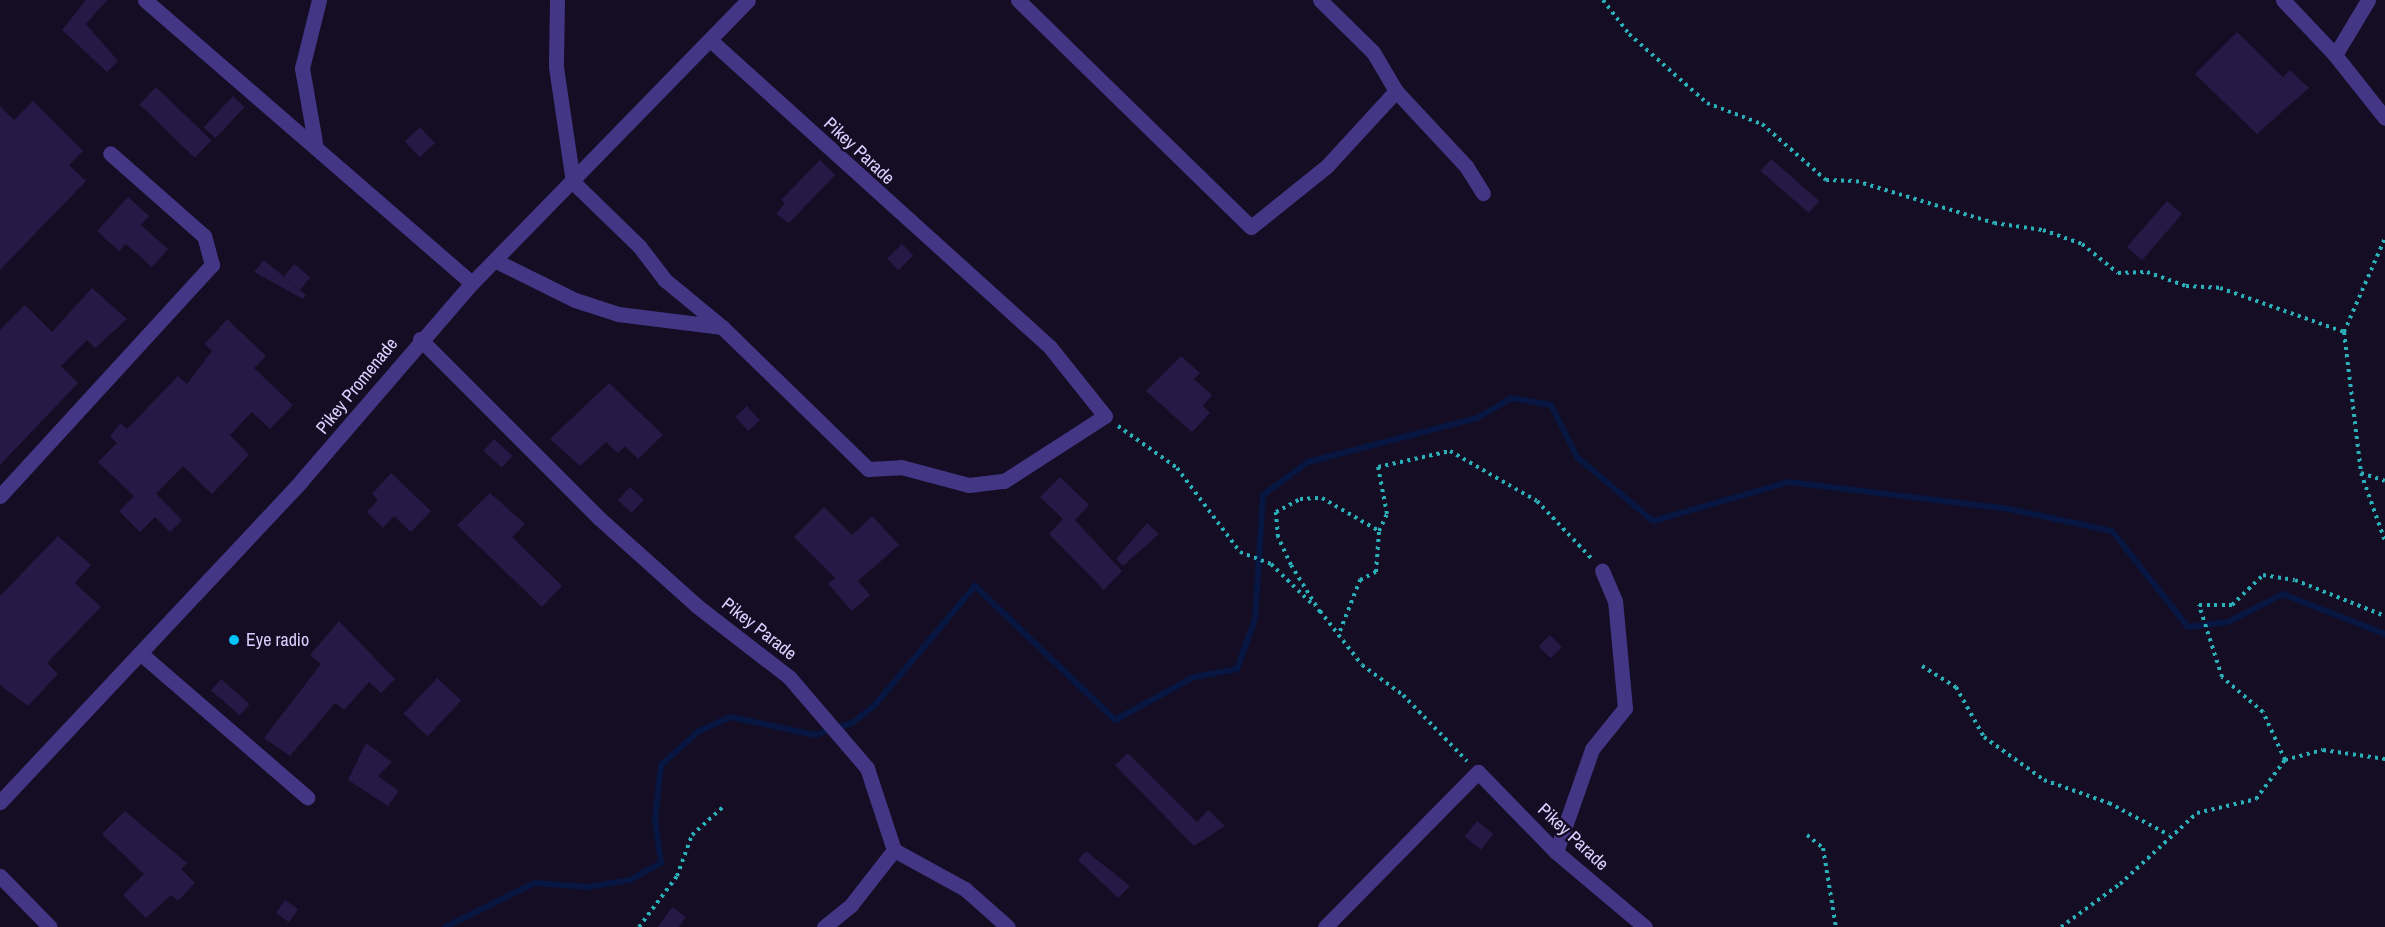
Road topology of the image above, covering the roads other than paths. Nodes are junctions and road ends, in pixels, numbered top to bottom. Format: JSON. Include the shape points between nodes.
{"nodes":[{"id":1,"x":145,"y":0,"type":"edge"},
{"id":2,"x":319,"y":0,"type":"edge"},
{"id":3,"x":557,"y":0,"type":"edge"},
{"id":4,"x":748,"y":0,"type":"edge"},
{"id":5,"x":1018,"y":0,"type":"edge"},
{"id":6,"x":1320,"y":0,"type":"edge"},
{"id":7,"x":2283,"y":0,"type":"edge"},
{"id":8,"x":2368,"y":0,"type":"edge"},
{"id":9,"x":713,"y":42,"type":"junction"},
{"id":10,"x":2335,"y":55,"type":"junction"},
{"id":11,"x":1396,"y":91,"type":"junction"},
{"id":12,"x":2385,"y":118,"type":"edge"},
{"id":13,"x":315,"y":142,"type":"junction"},
{"id":14,"x":110,"y":153,"type":"dead end"},
{"id":15,"x":573,"y":182,"type":"junction"},
{"id":16,"x":1483,"y":193,"type":"dead end"},
{"id":17,"x":496,"y":261,"type":"junction"},
{"id":18,"x":472,"y":283,"type":"junction"},
{"id":19,"x":722,"y":327,"type":"junction"},
{"id":20,"x":420,"y":339,"type":"junction"},
{"id":21,"x":0,"y":496,"type":"edge"},
{"id":22,"x":1602,"y":571,"type":"road end"},
{"id":23,"x":140,"y":653,"type":"junction"},
{"id":24,"x":308,"y":797,"type":"dead end"},
{"id":25,"x":0,"y":802,"type":"edge"},
{"id":26,"x":894,"y":850,"type":"junction"},
{"id":27,"x":1556,"y":852,"type":"junction"},
{"id":28,"x":0,"y":876,"type":"edge"},
{"id":29,"x":50,"y":927,"type":"edge"},
{"id":30,"x":824,"y":927,"type":"edge"},
{"id":31,"x":1008,"y":927,"type":"edge"},
{"id":32,"x":1325,"y":927,"type":"edge"},
{"id":33,"x":1645,"y":927,"type":"edge"}],
"edges":[{"from":1,"to":13,"type":"street"},
{"from":2,"to":13,"type":"street","via":[[302,69]]},
{"from":3,"to":15,"type":"street","via":[[556,67]]},
{"from":4,"to":9,"type":"street","name":"Pikey Promenade"},
{"from":5,"to":11,"type":"street","via":[[1251,227],[1326,167]]},
{"from":6,"to":11,"type":"street","via":[[1373,52]]},
{"from":7,"to":10,"type":"street"},
{"from":8,"to":10,"type":"street"},
{"from":9,"to":15,"type":"street","name":"Pikey Promenade"},
{"from":9,"to":19,"type":"street","name":"Pikey Parade","via":[[1050,346],[1105,416],[1004,481],[969,485],[901,467],[868,469]]},
{"from":10,"to":12,"type":"street"},
{"from":11,"to":16,"type":"street","via":[[1466,166]]},
{"from":13,"to":18,"type":"street"},
{"from":14,"to":21,"type":"street","via":[[204,236],[212,265]]},
{"from":15,"to":17,"type":"street","name":"Pikey Promenade"},
{"from":15,"to":19,"type":"street","via":[[639,246],[665,280]]},
{"from":17,"to":18,"type":"street","name":"Pikey Promenade"},
{"from":17,"to":19,"type":"street","via":[[574,300],[618,314]]},
{"from":18,"to":20,"type":"street","name":"Pikey Promenade"},
{"from":20,"to":23,"type":"street","name":"Pikey Promenade","via":[[365,411]]},
{"from":20,"to":26,"type":"street","name":"Pikey Parade","via":[[452,377],[697,606],[789,677],[867,768]]},
{"from":22,"to":27,"type":"street","via":[[1615,601],[1625,708],[1592,749]]},
{"from":23,"to":24,"type":"street"},
{"from":23,"to":25,"type":"street","name":"Pikey Promenade"},
{"from":26,"to":30,"type":"street","via":[[851,905]]},
{"from":26,"to":31,"type":"street","via":[[965,889]]},
{"from":27,"to":32,"type":"street","name":"Pikey Parade","via":[[1478,772]]},
{"from":27,"to":33,"type":"street","name":"Pikey Parade"},
{"from":28,"to":29,"type":"street"}]}
